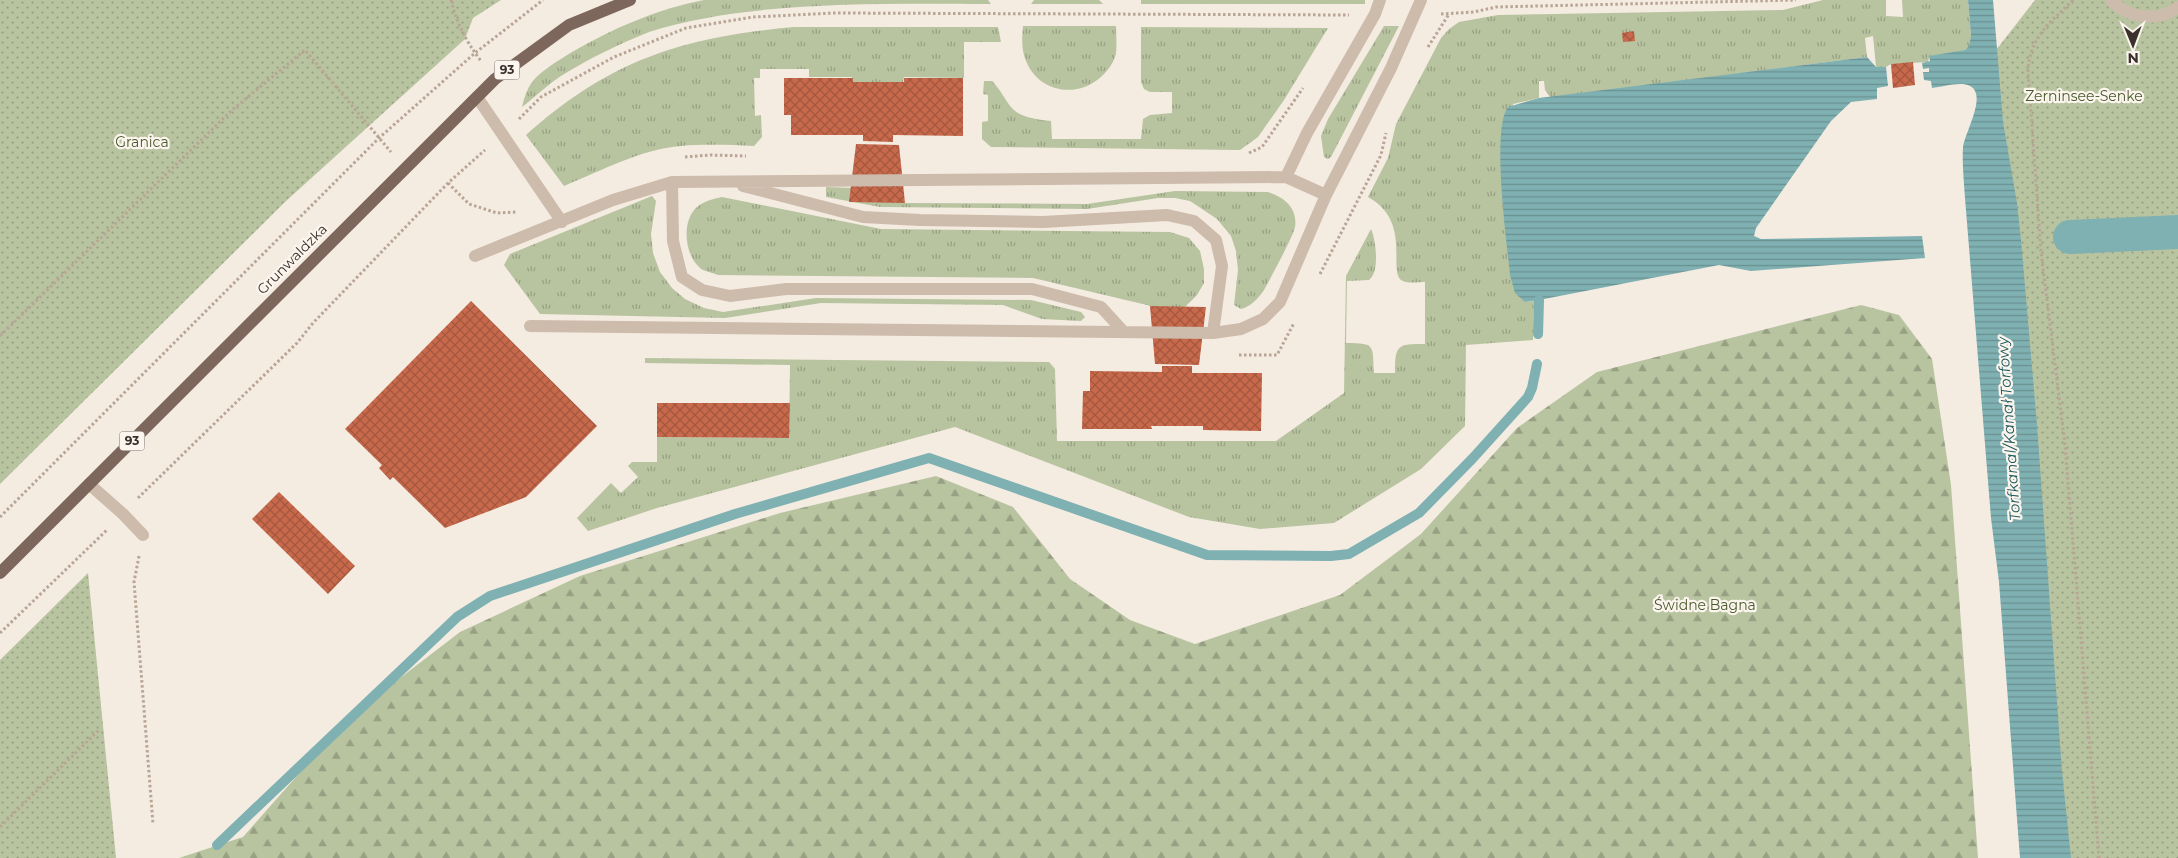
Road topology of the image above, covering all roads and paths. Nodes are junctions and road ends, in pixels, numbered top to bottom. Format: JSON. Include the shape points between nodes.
{"nodes":[{"id":1,"x":452,"y":0,"type":"edge"},
{"id":2,"x":543,"y":0,"type":"edge"},
{"id":3,"x":630,"y":0,"type":"edge"},
{"id":4,"x":1380,"y":0,"type":"edge"},
{"id":5,"x":1421,"y":0,"type":"edge"},
{"id":6,"x":1796,"y":0,"type":"edge"},
{"id":7,"x":2073,"y":0,"type":"edge"},
{"id":8,"x":2111,"y":0,"type":"edge"},
{"id":9,"x":2178,"y":7,"type":"edge"},
{"id":10,"x":1416,"y":14,"type":"junction"},
{"id":11,"x":1346,"y":23,"type":"dead end"},
{"id":12,"x":475,"y":52,"type":"junction"},
{"id":13,"x":495,"y":79,"type":"junction"},
{"id":14,"x":1308,"y":80,"type":"dead end"},
{"id":15,"x":477,"y":97,"type":"junction"},
{"id":16,"x":502,"y":134,"type":"junction"},
{"id":17,"x":379,"y":138,"type":"junction"},
{"id":18,"x":747,"y":156,"type":"dead end"},
{"id":19,"x":1242,"y":156,"type":"dead end"},
{"id":20,"x":676,"y":157,"type":"dead end"},
{"id":21,"x":405,"y":168,"type":"junction"},
{"id":22,"x":1286,"y":177,"type":"junction"},
{"id":23,"x":726,"y":181,"type":"junction"},
{"id":24,"x":672,"y":182,"type":"junction"},
{"id":25,"x":448,"y":183,"type":"junction"},
{"id":26,"x":1326,"y":195,"type":"junction"},
{"id":27,"x":549,"y":203,"type":"junction"},
{"id":28,"x":562,"y":222,"type":"junction"},
{"id":29,"x":475,"y":256,"type":"dead end"},
{"id":30,"x":530,"y":326,"type":"dead end"},
{"id":31,"x":1123,"y":332,"type":"junction"},
{"id":32,"x":1213,"y":333,"type":"junction"},
{"id":33,"x":0,"y":336,"type":"edge"},
{"id":34,"x":89,"y":484,"type":"junction"},
{"id":35,"x":123,"y":514,"type":"junction"},
{"id":36,"x":0,"y":517,"type":"edge"},
{"id":37,"x":143,"y":535,"type":"joint"},
{"id":38,"x":0,"y":573,"type":"edge"},
{"id":39,"x":0,"y":633,"type":"edge"},
{"id":40,"x":100,"y":729,"type":"dead end"},
{"id":41,"x":153,"y":824,"type":"dead end"},
{"id":42,"x":0,"y":827,"type":"edge"},
{"id":43,"x":2099,"y":858,"type":"edge"}],
"edges":[{"from":1,"to":12,"type":"path","via":[[465,39]]},
{"from":2,"to":12,"type":"path"},
{"from":3,"to":13,"type":"main road","name":"Grunwaldzka","number":"93","via":[[569,25]]},
{"from":4,"to":22,"type":"lane","via":[[1376,14],[1307,133]]},
{"from":5,"to":10,"type":"lane"},
{"from":6,"to":10,"type":"path","via":[[1496,7],[1474,12]]},
{"from":7,"to":43,"type":"path","via":[[2036,39],[2029,54],[2028,71],[2042,252],[2065,445]]},
{"from":8,"to":9,"type":"lane","via":[[2119,9],[2138,16],[2157,17]]},
{"from":10,"to":26,"type":"lane"},
{"from":11,"to":16,"type":"path","via":[[1351,15],[835,13],[753,17],[686,28],[614,57],[541,97]]},
{"from":12,"to":13,"type":"path"},
{"from":12,"to":17,"type":"path"},
{"from":13,"to":15,"type":"main road","name":"Grunwaldzka","number":"93"},
{"from":14,"to":19,"type":"path","via":[[1262,147]]},
{"from":15,"to":16,"type":"lane"},
{"from":15,"to":21,"type":"main road","name":"Grunwaldzka","number":"93"},
{"from":16,"to":25,"type":"path"},
{"from":16,"to":27,"type":"lane"},
{"from":17,"to":21,"type":"path"},
{"from":17,"to":33,"type":"path","via":[[305,50],[232,110]]},
{"from":17,"to":36,"type":"path"},
{"from":18,"to":20,"type":"path","via":[[710,154]]},
{"from":21,"to":34,"type":"main road","name":"Grunwaldzka","number":"93"},
{"from":22,"to":23,"type":"lane"},
{"from":22,"to":26,"type":"lane"},
{"from":23,"to":24,"type":"lane"},
{"from":23,"to":32,"type":"lane","via":[[863,217],[1043,222],[1167,215],[1194,222],[1216,240],[1222,266]]},
{"from":24,"to":28,"type":"lane","via":[[613,200]]},
{"from":24,"to":31,"type":"lane","via":[[673,241],[682,277],[702,290],[730,296],[786,289],[1032,289],[1101,306]]},
{"from":25,"to":27,"type":"path","via":[[468,204],[497,213],[523,212]]},
{"from":25,"to":35,"type":"path","via":[[297,343]]},
{"from":26,"to":32,"type":"lane","via":[[1280,302],[1263,319],[1241,329]]},
{"from":27,"to":28,"type":"lane"},
{"from":28,"to":29,"type":"lane"},
{"from":30,"to":31,"type":"lane"},
{"from":31,"to":32,"type":"lane"},
{"from":34,"to":35,"type":"lane"},
{"from":34,"to":38,"type":"main road","name":"Grunwaldzka","number":"93"},
{"from":35,"to":37,"type":"lane"},
{"from":35,"to":39,"type":"path"},
{"from":37,"to":41,"type":"path","via":[[134,582]]},
{"from":40,"to":42,"type":"path"}]}
